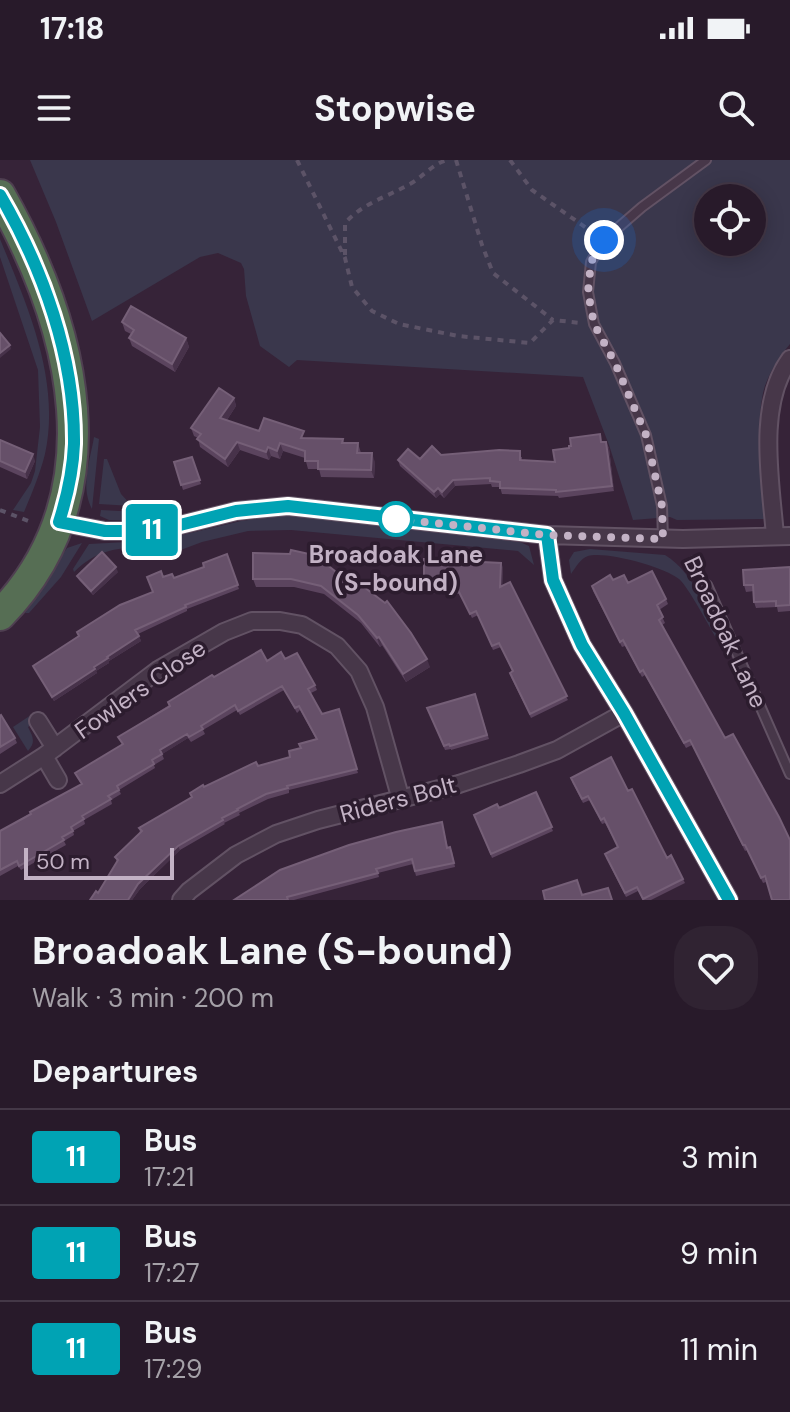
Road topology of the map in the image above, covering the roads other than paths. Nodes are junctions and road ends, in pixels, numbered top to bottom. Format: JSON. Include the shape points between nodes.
{"nodes":[{"id":1,"x":706,"y":160,"type":"edge"},
{"id":2,"x":0,"y":195,"type":"edge"},
{"id":3,"x":790,"y":359,"type":"edge"},
{"id":4,"x":58,"y":526,"type":"junction"},
{"id":5,"x":547,"y":535,"type":"junction"},
{"id":6,"x":782,"y":536,"type":"edge"},
{"id":7,"x":663,"y":539,"type":"junction"},
{"id":8,"x":707,"y":585,"type":"road end"},
{"id":9,"x":0,"y":615,"type":"edge"},
{"id":10,"x":624,"y":713,"type":"junction"},
{"id":11,"x":38,"y":721,"type":"dead end"},
{"id":12,"x":50,"y":752,"type":"junction"},
{"id":13,"x":790,"y":774,"type":"edge"},
{"id":14,"x":58,"y":780,"type":"dead end"},
{"id":15,"x":0,"y":784,"type":"edge"},
{"id":16,"x":401,"y":800,"type":"junction"},
{"id":17,"x":181,"y":900,"type":"edge"},
{"id":18,"x":729,"y":900,"type":"edge"}],
"edges":[{"from":1,"to":7,"type":"lane","via":[[604,240],[591,262],[588,292],[594,324],[646,435],[662,506]]},
{"from":2,"to":4,"type":"highway","via":[[38,275],[68,373],[74,447]]},
{"from":3,"to":6,"type":"street","via":[[774,394],[768,435]]},
{"from":4,"to":5,"type":"street","name":"Broadoak Lane","via":[[146,531],[236,511],[288,506]]},
{"from":4,"to":9,"type":"highway","via":[[33,574]]},
{"from":5,"to":7,"type":"street","name":"Broadoak Lane"},
{"from":5,"to":10,"type":"street","via":[[553,580],[582,645]]},
{"from":6,"to":7,"type":"street","name":"Broadoak Lane"},
{"from":8,"to":13,"type":"lane","name":"Broadoak Lane"},
{"from":10,"to":16,"type":"street","name":"Riders Bolt","via":[[557,750]]},
{"from":10,"to":18,"type":"street"},
{"from":11,"to":12,"type":"street","name":"Fowlers Close"},
{"from":12,"to":14,"type":"street","name":"Fowlers Close"},
{"from":12,"to":15,"type":"street","name":"Fowlers Close"},
{"from":12,"to":16,"type":"street","name":"Fowlers Close","via":[[158,670],[211,639],[252,621],[280,621],[302,625],[337,646],[359,671],[375,707]]},
{"from":16,"to":17,"type":"street","name":"Riders Bolt","via":[[276,834],[236,855]]}]}
